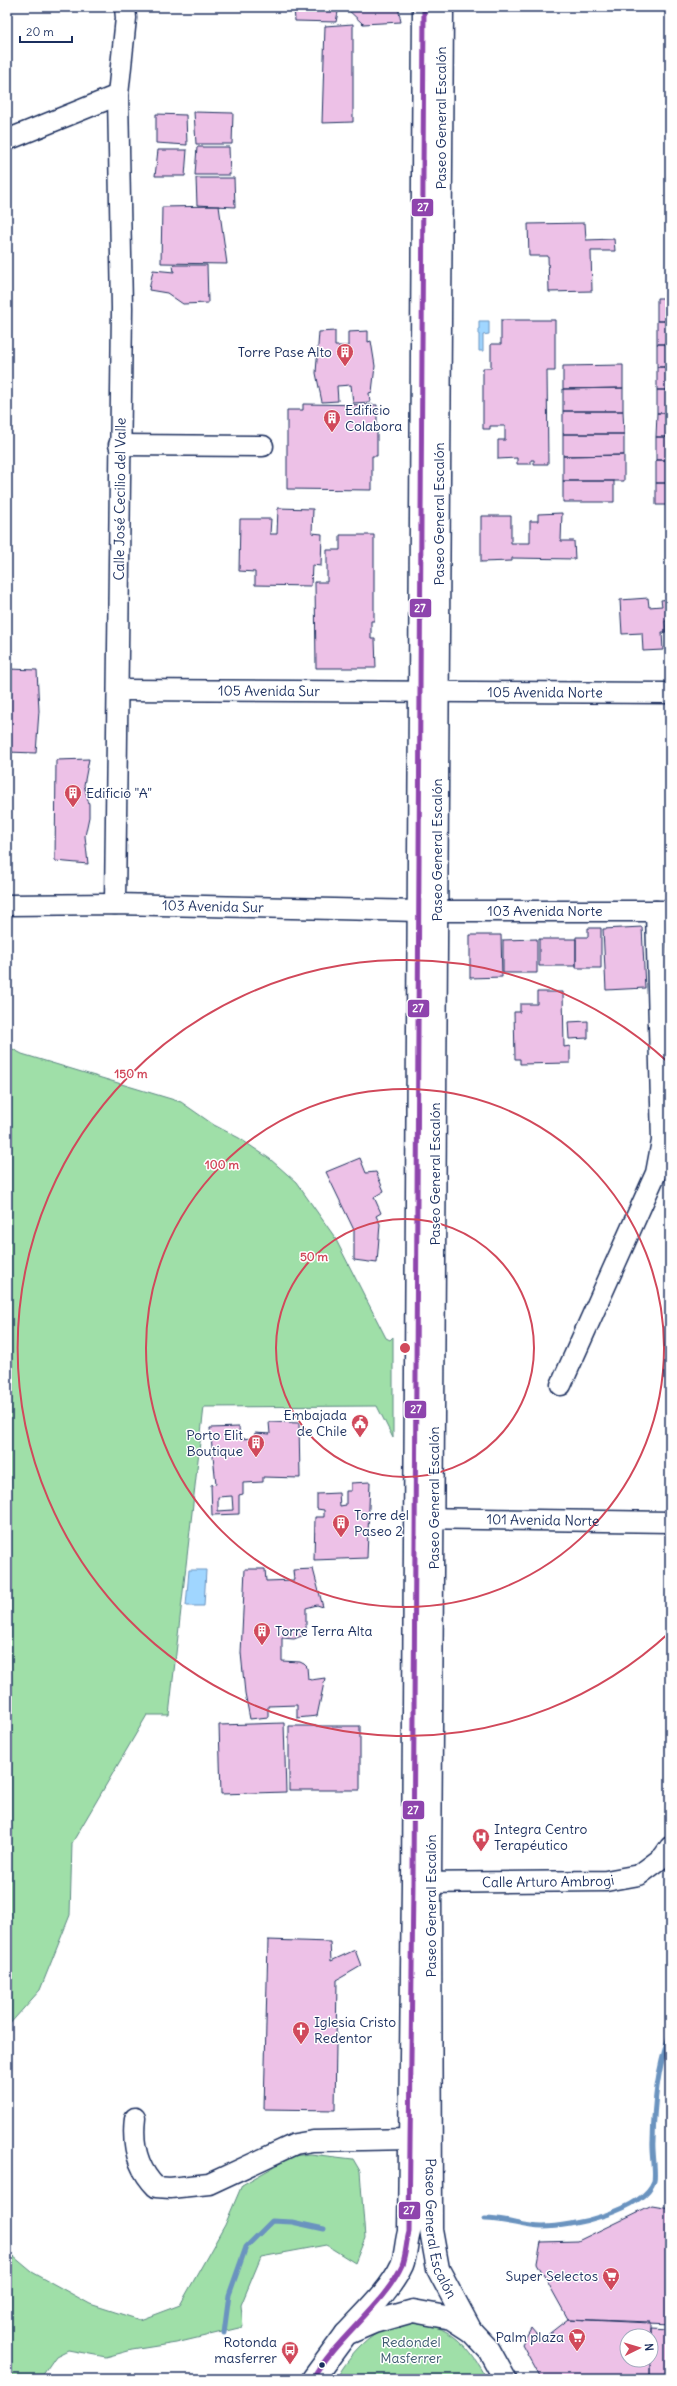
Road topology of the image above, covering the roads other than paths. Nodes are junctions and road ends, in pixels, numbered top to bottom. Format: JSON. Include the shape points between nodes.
{"nodes":[{"id":1,"x":125,"y":7,"type":"edge"},
{"id":2,"x":424,"y":7,"type":"edge"},
{"id":3,"x":442,"y":7,"type":"edge"},
{"id":4,"x":118,"y":95,"type":"junction"},
{"id":5,"x":7,"y":140,"type":"edge"},
{"id":6,"x":119,"y":445,"type":"junction"},
{"id":7,"x":263,"y":446,"type":"dead end"},
{"id":8,"x":118,"y":690,"type":"junction"},
{"id":9,"x":429,"y":692,"type":"junction"},
{"id":10,"x":670,"y":692,"type":"edge"},
{"id":11,"x":115,"y":904,"type":"junction"},
{"id":12,"x":7,"y":905,"type":"edge"},
{"id":13,"x":428,"y":911,"type":"junction"},
{"id":14,"x":663,"y":911,"type":"edge"},
{"id":15,"x":561,"y":1385,"type":"dead end"},
{"id":16,"x":424,"y":1518,"type":"junction"},
{"id":17,"x":670,"y":1522,"type":"edge"},
{"id":18,"x":670,"y":1847,"type":"edge"},
{"id":19,"x":422,"y":1883,"type":"junction"},
{"id":20,"x":135,"y":2118,"type":"dead end"},
{"id":21,"x":411,"y":2140,"type":"junction"},
{"id":22,"x":471,"y":2331,"type":"junction"},
{"id":23,"x":346,"y":2334,"type":"junction"},
{"id":24,"x":313,"y":2379,"type":"edge"},
{"id":25,"x":505,"y":2379,"type":"edge"}],
"edges":[{"from":1,"to":4,"type":"street","name":"Calle José Cecilio del Valle"},
{"from":2,"to":9,"type":"street","name":"Paseo General Escalón"},
{"from":3,"to":9,"type":"street","name":"Paseo General Escalón"},
{"from":4,"to":5,"type":"street"},
{"from":4,"to":6,"type":"street","name":"Calle José Cecilio del Valle","via":[[122,308]]},
{"from":6,"to":7,"type":"street"},
{"from":6,"to":8,"type":"street","name":"Calle José Cecilio del Valle"},
{"from":8,"to":9,"type":"street","name":"105 Avenida Sur"},
{"from":8,"to":11,"type":"street","name":"Calle José Cecilio del Valle"},
{"from":9,"to":10,"type":"street","name":"105 Avenida Norte"},
{"from":9,"to":13,"type":"street","name":"Paseo General Escalón"},
{"from":11,"to":12,"type":"street","name":"103 Avenida Sur"},
{"from":11,"to":13,"type":"street","name":"103 Avenida Sur"},
{"from":13,"to":14,"type":"street","name":"103 Avenida Norte"},
{"from":13,"to":16,"type":"street","name":"Paseo General Escalón"},
{"from":14,"to":15,"type":"street","via":[[660,1156],[648,1192]]},
{"from":16,"to":17,"type":"street","name":"101 Avenida Norte"},
{"from":16,"to":19,"type":"street","name":"Paseo General Escalón"},
{"from":18,"to":19,"type":"street","name":"Calle Arturo Ambrogi","via":[[663,1857],[639,1875],[606,1881]]},
{"from":19,"to":21,"type":"street","name":"Paseo General Escalón"},
{"from":19,"to":22,"type":"street","name":"Paseo General Escalón","via":[[431,2230],[438,2269]]},
{"from":20,"to":21,"type":"street","via":[[133,2136],[142,2170],[156,2186],[170,2188],[209,2184],[295,2144],[313,2141]]},
{"from":21,"to":23,"type":"street","name":"Paseo General Escalón","via":[[409,2232],[402,2264],[390,2284]]},
{"from":22,"to":23,"type":"street","via":[[451,2318],[413,2312],[374,2322]]},
{"from":22,"to":25,"type":"street","via":[[489,2350]]},
{"from":23,"to":24,"type":"street"}]}
